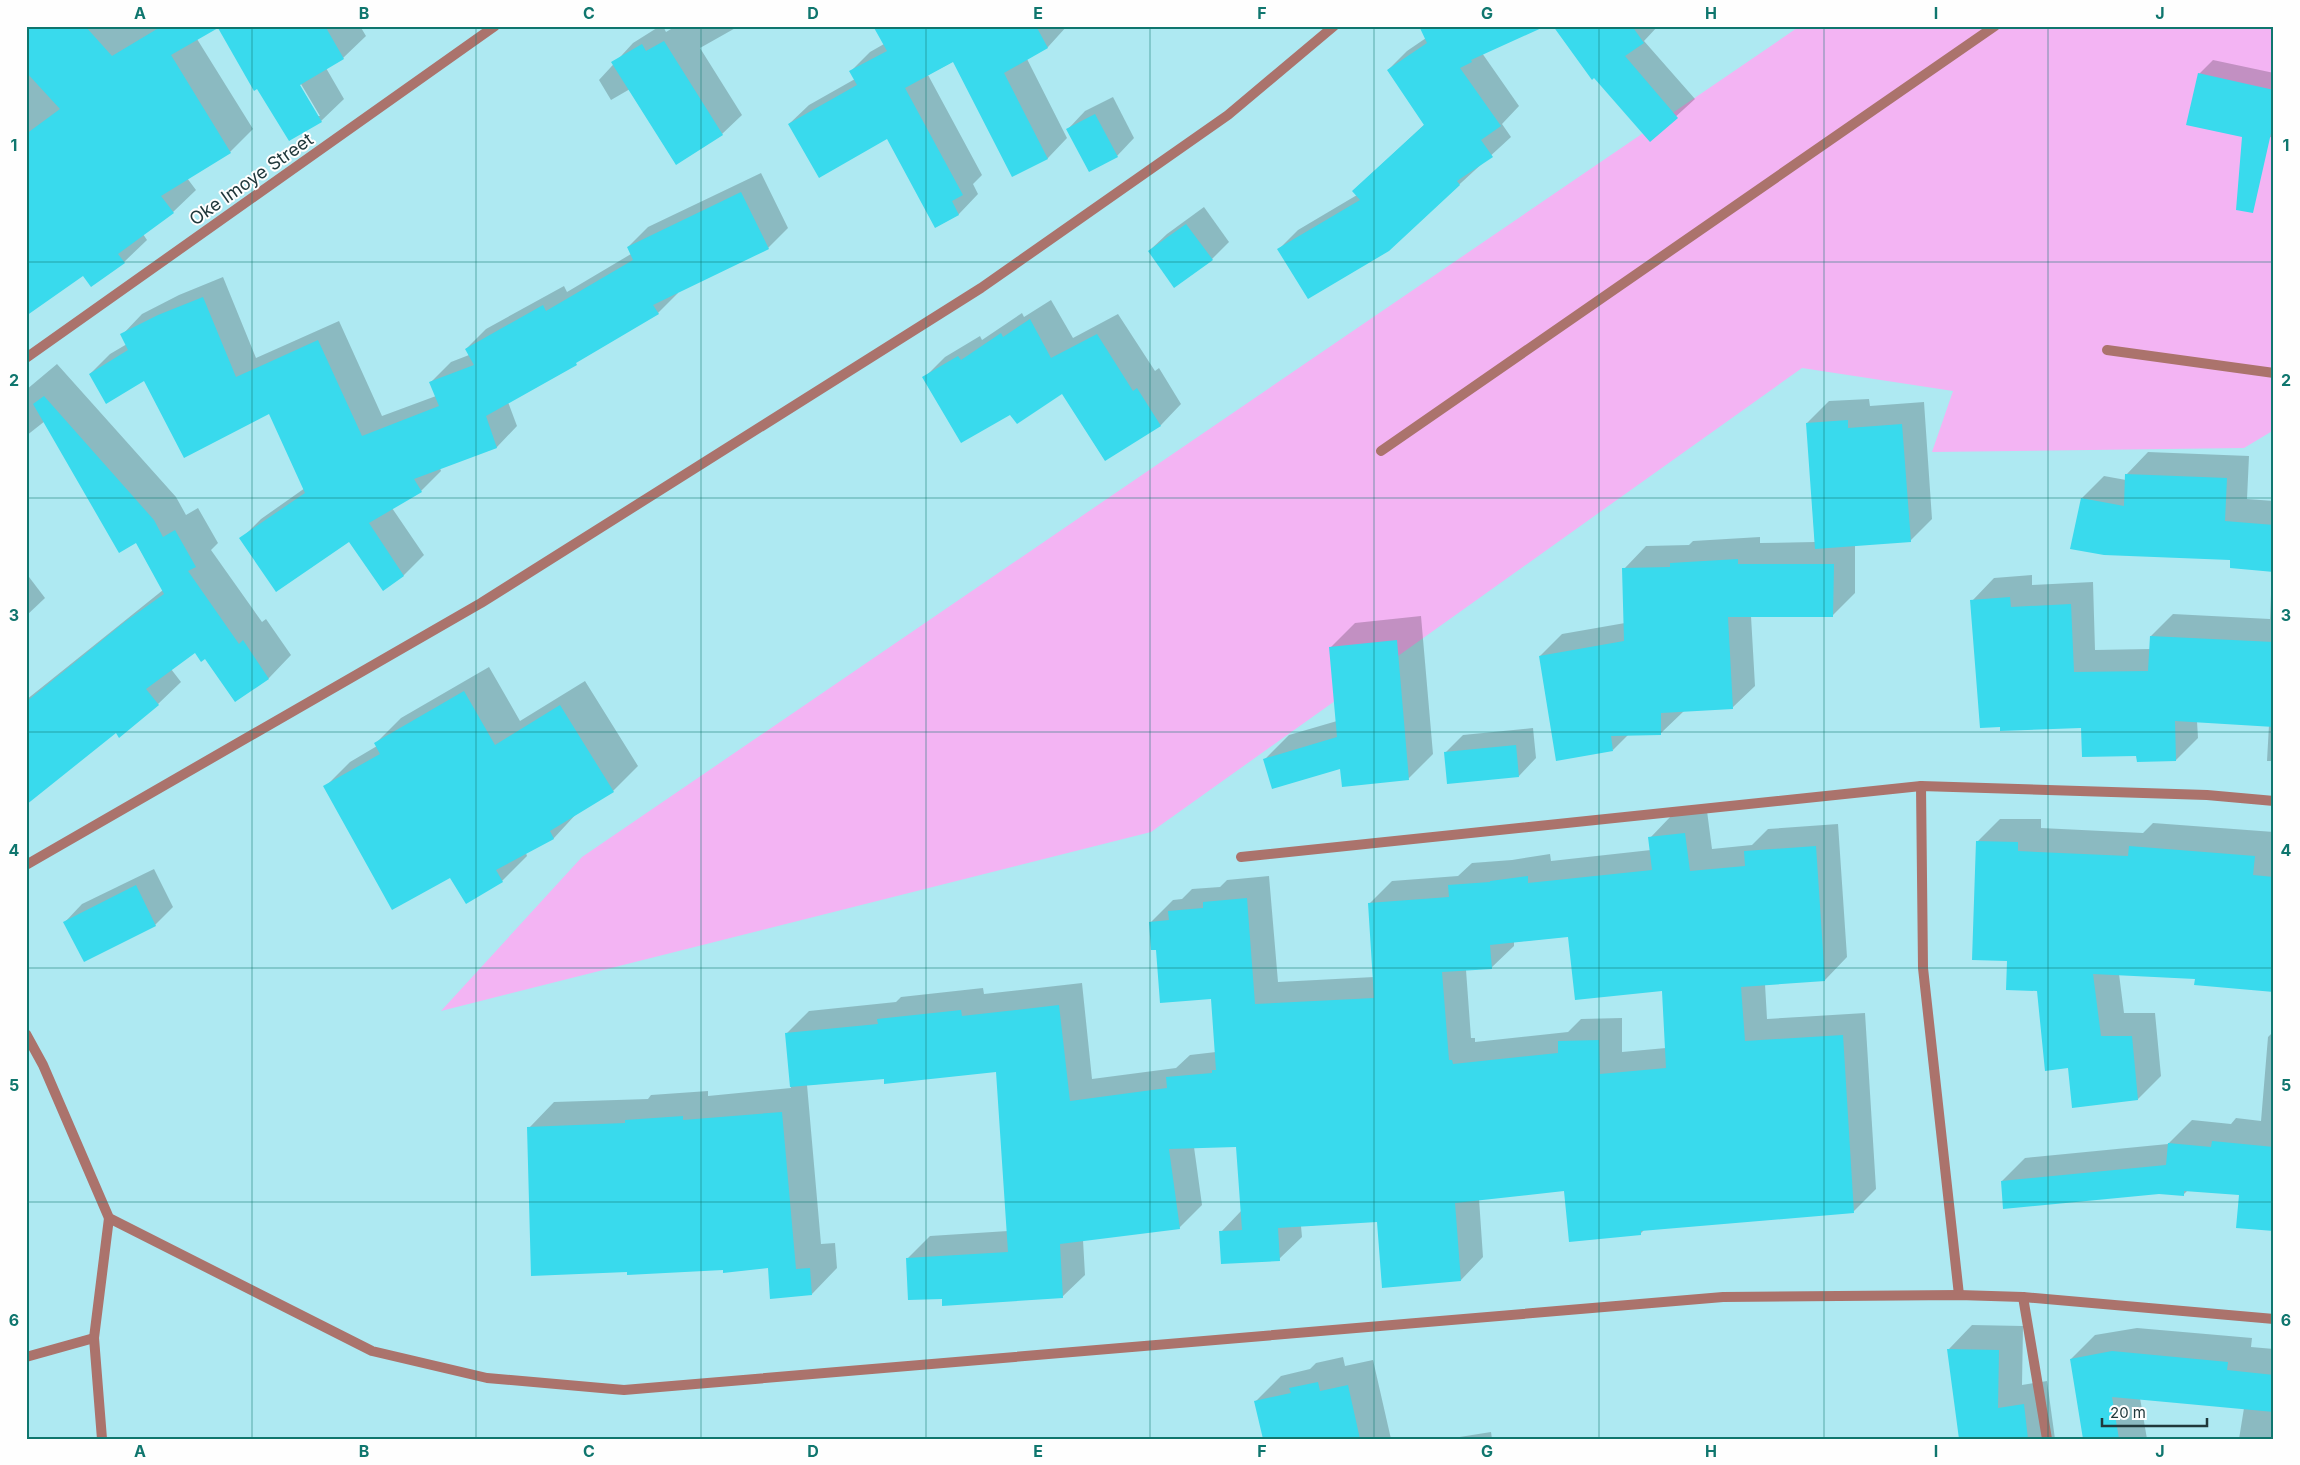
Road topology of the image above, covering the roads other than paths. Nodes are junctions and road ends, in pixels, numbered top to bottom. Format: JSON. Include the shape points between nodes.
{"nodes":[{"id":1,"x":495,"y":26,"type":"edge"},
{"id":2,"x":1334,"y":26,"type":"edge"},
{"id":3,"x":1995,"y":26,"type":"edge"},
{"id":4,"x":2107,"y":350,"type":"dead end"},
{"id":5,"x":26,"y":358,"type":"edge"},
{"id":6,"x":2274,"y":373,"type":"edge"},
{"id":7,"x":1381,"y":451,"type":"dead end"},
{"id":8,"x":1921,"y":786,"type":"junction"},
{"id":9,"x":2274,"y":801,"type":"edge"},
{"id":10,"x":1241,"y":857,"type":"dead end"},
{"id":11,"x":26,"y":865,"type":"edge"},
{"id":12,"x":26,"y":1034,"type":"edge"},
{"id":13,"x":110,"y":1218,"type":"junction"},
{"id":14,"x":1959,"y":1295,"type":"junction"},
{"id":15,"x":2023,"y":1297,"type":"junction"},
{"id":16,"x":2274,"y":1319,"type":"edge"},
{"id":17,"x":94,"y":1338,"type":"junction"},
{"id":18,"x":26,"y":1357,"type":"edge"},
{"id":19,"x":102,"y":1439,"type":"edge"},
{"id":20,"x":2047,"y":1439,"type":"edge"}],
"edges":[{"from":1,"to":5,"type":"street","name":"Oke Imoye Street"},
{"from":2,"to":11,"type":"street","via":[[1228,115],[981,288],[481,603]]},
{"from":3,"to":7,"type":"street"},
{"from":4,"to":6,"type":"street"},
{"from":8,"to":9,"type":"street","via":[[2207,795]]},
{"from":8,"to":10,"type":"street"},
{"from":8,"to":14,"type":"street","via":[[1923,968]]},
{"from":12,"to":13,"type":"street","via":[[44,1065]]},
{"from":13,"to":14,"type":"street","via":[[372,1351],[488,1378],[624,1390],[1723,1297]]},
{"from":13,"to":17,"type":"street"},
{"from":14,"to":15,"type":"street"},
{"from":15,"to":16,"type":"street"},
{"from":15,"to":20,"type":"street"},
{"from":17,"to":18,"type":"street"},
{"from":17,"to":19,"type":"street"}]}
